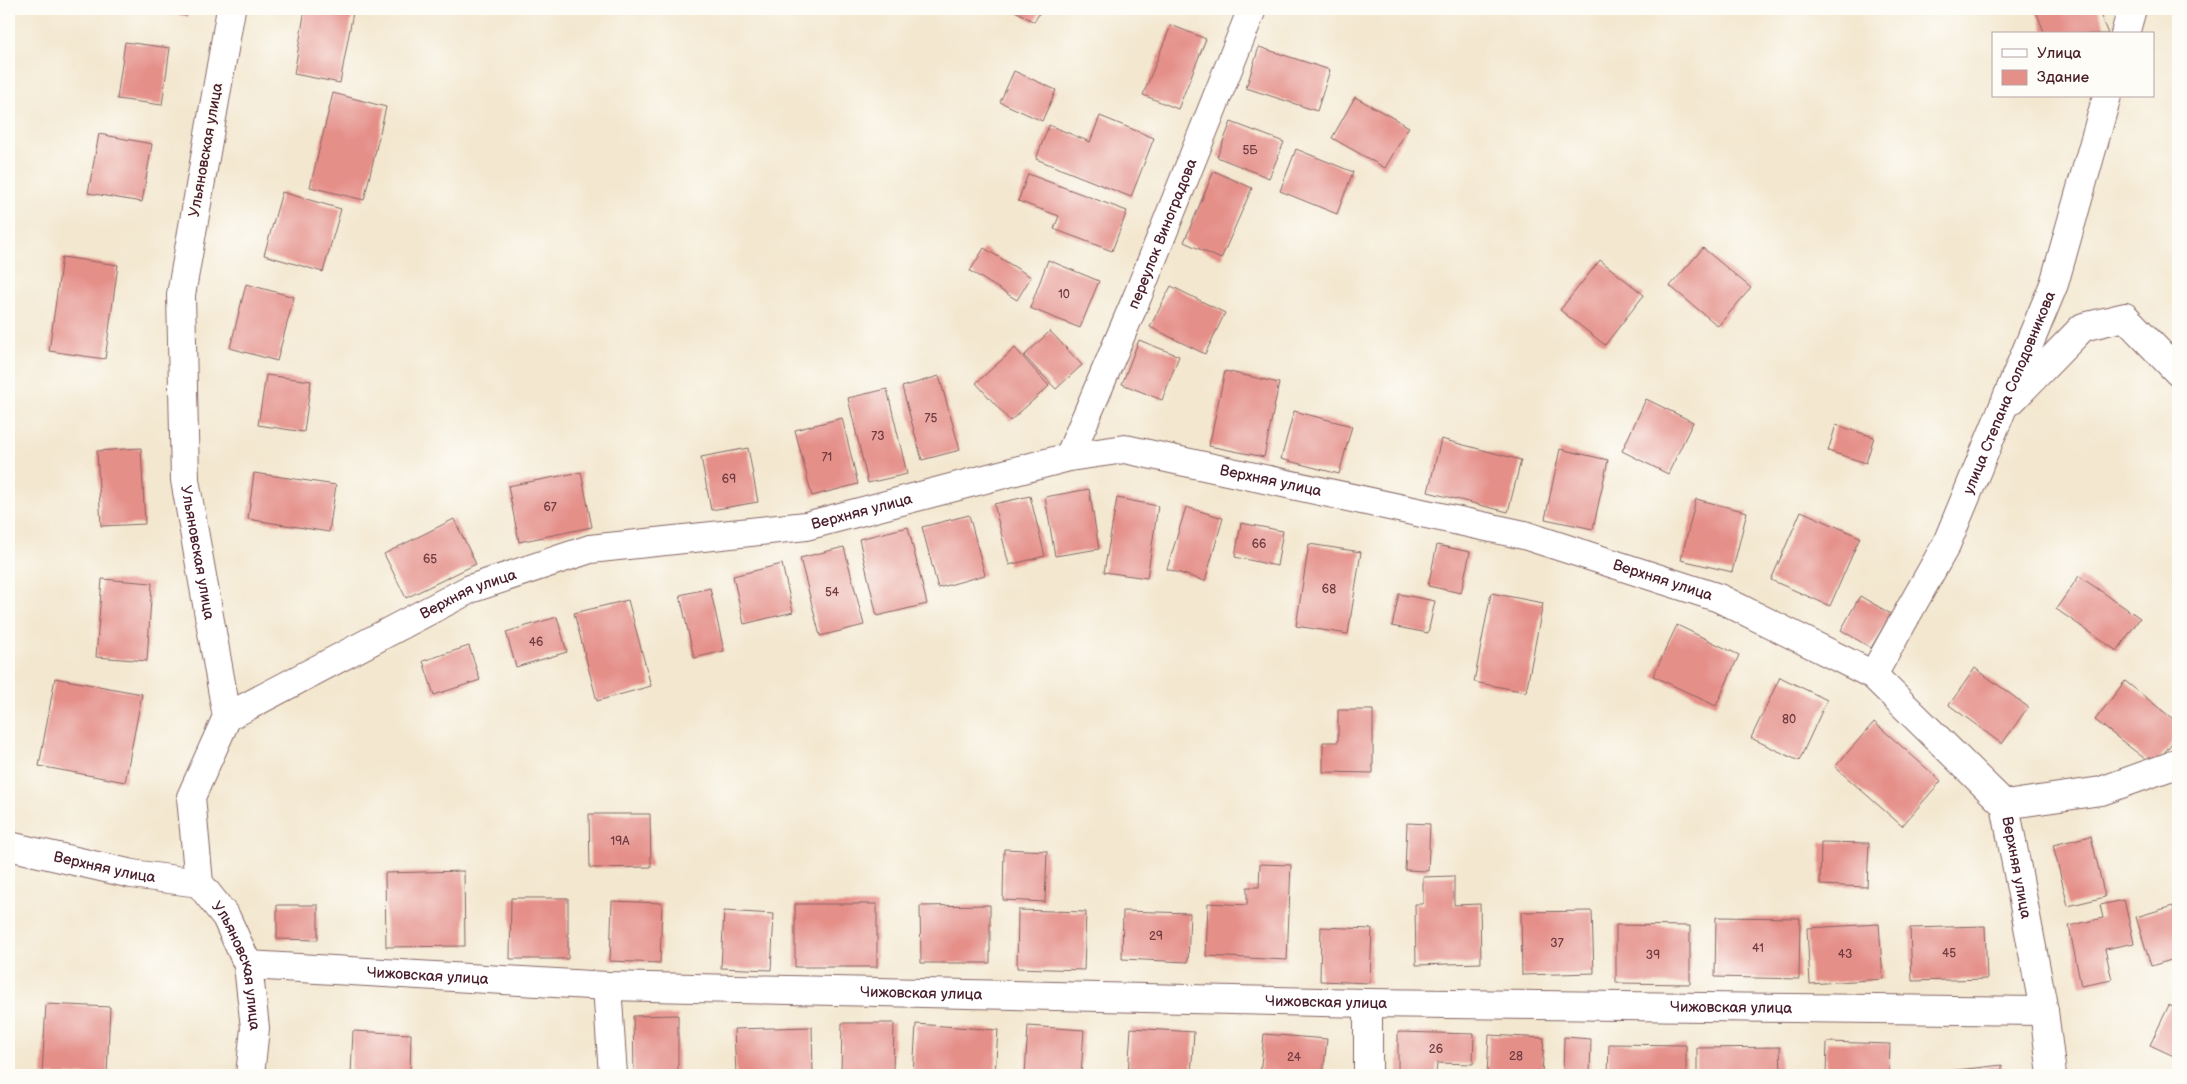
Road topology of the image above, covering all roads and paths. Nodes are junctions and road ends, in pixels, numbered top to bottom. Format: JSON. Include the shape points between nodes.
{"nodes":[{"id":1,"x":231,"y":9,"type":"edge"},
{"id":2,"x":1252,"y":9,"type":"edge"},
{"id":3,"x":2132,"y":9,"type":"edge"},
{"id":4,"x":2126,"y":32,"type":"edge"},
{"id":5,"x":2106,"y":98,"type":"edge"},
{"id":6,"x":2178,"y":372,"type":"edge"},
{"id":7,"x":2002,"y":410,"type":"junction"},
{"id":8,"x":1068,"y":457,"type":"junction"},
{"id":9,"x":1873,"y":675,"type":"junction"},
{"id":10,"x":227,"y":717,"type":"junction"},
{"id":11,"x":2178,"y":762,"type":"edge"},
{"id":12,"x":2005,"y":805,"type":"junction"},
{"id":13,"x":9,"y":846,"type":"edge"},
{"id":14,"x":199,"y":883,"type":"junction"},
{"id":15,"x":248,"y":964,"type":"junction"},
{"id":16,"x":607,"y":986,"type":"junction"},
{"id":17,"x":1368,"y":1003,"type":"junction"},
{"id":18,"x":2044,"y":1012,"type":"junction"},
{"id":19,"x":2058,"y":1074,"type":"edge"},
{"id":20,"x":250,"y":1075,"type":"edge"},
{"id":21,"x":613,"y":1075,"type":"edge"},
{"id":22,"x":1368,"y":1075,"type":"edge"}],
"edges":[{"from":1,"to":10,"type":"street","name":"Ульяновская улица","via":[[181,295],[185,480]]},
{"from":2,"to":8,"type":"street","name":"переулок Виноградова","via":[[1138,295]]},
{"from":3,"to":4,"type":"street"},
{"from":5,"to":7,"type":"street","name":"улица Степана Солодовникова","via":[[2054,284]]},
{"from":6,"to":7,"type":"street","via":[[2125,317],[2082,328]]},
{"from":7,"to":9,"type":"street","name":"улица Степана Солодовникова","via":[[1946,545]]},
{"from":8,"to":9,"type":"street","name":"Верхняя улица","via":[[1125,449],[1524,535],[1719,598]]},
{"from":8,"to":10,"type":"street","name":"Верхняя улица","via":[[806,526],[590,549],[470,589]]},
{"from":9,"to":12,"type":"street","name":"Верхняя улица"},
{"from":10,"to":14,"type":"street","name":"Ульяновская улица","via":[[191,797]]},
{"from":11,"to":12,"type":"street","via":[[2101,790]]},
{"from":12,"to":18,"type":"street","name":"Верхняя улица"},
{"from":13,"to":14,"type":"street","name":"Верхняя улица","via":[[132,874]]},
{"from":14,"to":15,"type":"street","name":"Ульяновская улица","via":[[226,917]]},
{"from":15,"to":16,"type":"street","name":"Чижовская улица"},
{"from":15,"to":20,"type":"street","name":"Ульяновская улица","via":[[255,1028]]},
{"from":16,"to":17,"type":"street","name":"Чижовская улица"},
{"from":16,"to":21,"type":"street"},
{"from":17,"to":18,"type":"street","name":"Чижовская улица"},
{"from":17,"to":22,"type":"street"},
{"from":18,"to":19,"type":"street","name":"Верхняя улица"}]}
